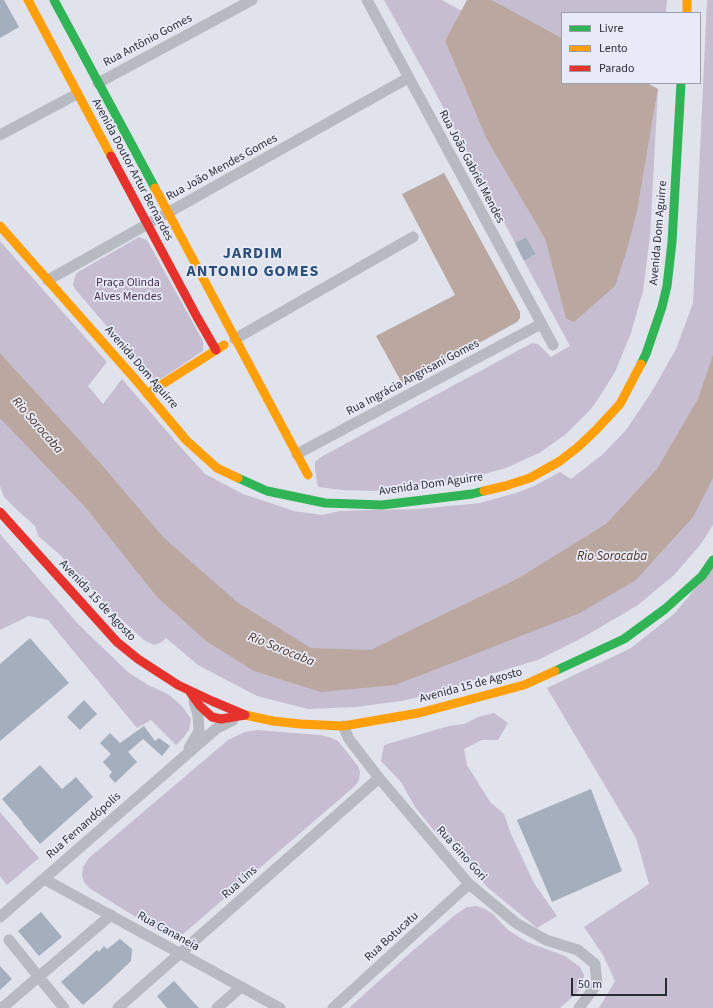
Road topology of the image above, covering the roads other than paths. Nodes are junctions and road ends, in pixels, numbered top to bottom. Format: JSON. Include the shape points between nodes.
{"nodes":[{"id":1,"x":28,"y":0,"type":"edge"},
{"id":2,"x":54,"y":0,"type":"edge"},
{"id":3,"x":252,"y":0,"type":"edge"},
{"id":4,"x":367,"y":0,"type":"edge"},
{"id":5,"x":688,"y":0,"type":"edge"},
{"id":6,"x":686,"y":12,"type":"edge"},
{"id":7,"x":408,"y":78,"type":"junction"},
{"id":8,"x":98,"y":83,"type":"junction"},
{"id":9,"x":681,"y":84,"type":"edge"},
{"id":10,"x":78,"y":94,"type":"junction"},
{"id":11,"x":0,"y":135,"type":"edge"},
{"id":12,"x":168,"y":213,"type":"junction"},
{"id":13,"x":147,"y":224,"type":"junction"},
{"id":14,"x":0,"y":226,"type":"edge"},
{"id":15,"x":413,"y":237,"type":"dead end"},
{"id":16,"x":48,"y":280,"type":"junction"},
{"id":17,"x":541,"y":324,"type":"junction"},
{"id":18,"x":235,"y":339,"type":"junction"},
{"id":19,"x":553,"y":345,"type":"dead end"},
{"id":20,"x":216,"y":350,"type":"junction"},
{"id":21,"x":147,"y":394,"type":"junction"},
{"id":22,"x":297,"y":454,"type":"junction"},
{"id":23,"x":308,"y":475,"type":"dead end"},
{"id":24,"x":0,"y":512,"type":"edge"},
{"id":25,"x":713,"y":560,"type":"edge"},
{"id":26,"x":189,"y":691,"type":"junction"},
{"id":27,"x":212,"y":701,"type":"junction"},
{"id":28,"x":203,"y":709,"type":"junction"},
{"id":29,"x":230,"y":714,"type":"junction"},
{"id":30,"x":245,"y":715,"type":"junction"},
{"id":31,"x":343,"y":726,"type":"junction"},
{"id":32,"x":217,"y":728,"type":"junction"},
{"id":33,"x":199,"y":731,"type":"junction"},
{"id":34,"x":186,"y":755,"type":"junction"},
{"id":35,"x":379,"y":778,"type":"junction"},
{"id":36,"x":44,"y":879,"type":"junction"},
{"id":37,"x":469,"y":884,"type":"junction"},
{"id":38,"x":111,"y":916,"type":"junction"},
{"id":39,"x":0,"y":917,"type":"edge"},
{"id":40,"x":9,"y":940,"type":"dead end"},
{"id":41,"x":180,"y":954,"type":"junction"},
{"id":42,"x":39,"y":977,"type":"junction"},
{"id":43,"x":241,"y":986,"type":"junction"},
{"id":44,"x":2,"y":1008,"type":"edge"},
{"id":45,"x":64,"y":1008,"type":"edge"},
{"id":46,"x":118,"y":1008,"type":"edge"},
{"id":47,"x":217,"y":1008,"type":"edge"},
{"id":48,"x":280,"y":1008,"type":"edge"},
{"id":49,"x":332,"y":1008,"type":"edge"},
{"id":50,"x":579,"y":1008,"type":"edge"}],
"edges":[{"from":1,"to":10,"type":"main road","name":"Avenida Doutor Artur Bernardes"},
{"from":2,"to":8,"type":"main road","name":"Avenida Doutor Artur Bernardes"},
{"from":3,"to":8,"type":"street","name":"Rua Antônio Gomes"},
{"from":4,"to":7,"type":"street","name":"Rua João Gabriel Mendes"},
{"from":5,"to":6,"type":"main road"},
{"from":7,"to":12,"type":"street","name":"Rua João Mendes Gomes"},
{"from":7,"to":17,"type":"street","name":"Rua João Gabriel Mendes"},
{"from":8,"to":12,"type":"main road","name":"Avenida Doutor Artur Bernardes"},
{"from":9,"to":21,"type":"main road","name":"Avenida Dom Aguirre","via":[[672,242],[662,307],[646,354],[620,404],[596,430],[560,461],[530,478],[472,494],[382,505],[325,503],[267,491],[217,468],[186,440]]},
{"from":10,"to":11,"type":"street"},
{"from":10,"to":13,"type":"main road","name":"Avenida Doutor Artur Bernardes"},
{"from":12,"to":13,"type":"street","name":"Rua João Mendes Gomes"},
{"from":12,"to":18,"type":"main road","name":"Avenida Doutor Artur Bernardes"},
{"from":13,"to":16,"type":"street","name":"Rua João Mendes Gomes"},
{"from":13,"to":20,"type":"main road","name":"Avenida Doutor Artur Bernardes"},
{"from":14,"to":16,"type":"main road","name":"Avenida Dom Aguirre"},
{"from":15,"to":18,"type":"street"},
{"from":16,"to":21,"type":"main road","name":"Avenida Dom Aguirre"},
{"from":17,"to":19,"type":"street","name":"Rua João Gabriel Mendes"},
{"from":17,"to":22,"type":"street","name":"Rua Ingrácia Angrisani Gomes"},
{"from":18,"to":20,"type":"main road"},
{"from":18,"to":22,"type":"main road","name":"Avenida Doutor Artur Bernardes"},
{"from":20,"to":21,"type":"main road"},
{"from":22,"to":23,"type":"main road","name":"Avenida Doutor Artur Bernardes"},
{"from":24,"to":26,"type":"main road","name":"Avenida 15 de Agosto","via":[[117,642],[138,659]]},
{"from":25,"to":31,"type":"main road","name":"Avenida 15 de Agosto","via":[[702,576],[665,609],[624,640],[524,685],[419,713]]},
{"from":26,"to":27,"type":"main road","name":"Avenida 15 de Agosto"},
{"from":26,"to":28,"type":"main road","name":"Avenida 15 de Agosto"},
{"from":26,"to":33,"type":"street","via":[[198,715]]},
{"from":27,"to":28,"type":"street"},
{"from":27,"to":29,"type":"main road","name":"Avenida 15 de Agosto"},
{"from":28,"to":29,"type":"main road","name":"Avenida 15 de Agosto","via":[[212,717],[221,719]]},
{"from":28,"to":33,"type":"street","name":"Rua Fernandópolis"},
{"from":29,"to":30,"type":"main road","name":"Avenida 15 de Agosto"},
{"from":29,"to":32,"type":"street"},
{"from":30,"to":31,"type":"main road","name":"Avenida 15 de Agosto","via":[[273,721]]},
{"from":30,"to":32,"type":"street","name":"Rua Fernandópolis"},
{"from":31,"to":35,"type":"street","name":"Rua Gino Gori","via":[[349,739]]},
{"from":32,"to":34,"type":"street","name":"Rua Fernandópolis"},
{"from":33,"to":34,"type":"street","name":"Rua Fernandópolis"},
{"from":34,"to":36,"type":"street","name":"Rua Fernandópolis"},
{"from":35,"to":37,"type":"street","name":"Rua Gino Gori"},
{"from":35,"to":41,"type":"street","name":"Rua Lins"},
{"from":36,"to":38,"type":"street","name":"Rua Cananeia"},
{"from":36,"to":39,"type":"street","name":"Rua Fernandópolis"},
{"from":37,"to":49,"type":"street","name":"Rua Botucatu"},
{"from":37,"to":50,"type":"street","name":"Rua Gino Gori","via":[[516,923],[546,940],[578,950],[595,964],[597,984]]},
{"from":38,"to":41,"type":"street","name":"Rua Cananeia"},
{"from":38,"to":42,"type":"street"},
{"from":40,"to":42,"type":"street"},
{"from":41,"to":43,"type":"street","name":"Rua Cananeia"},
{"from":41,"to":46,"type":"street","name":"Rua Lins"},
{"from":42,"to":44,"type":"street"},
{"from":42,"to":45,"type":"street"},
{"from":43,"to":47,"type":"street"},
{"from":43,"to":48,"type":"street","name":"Rua Cananeia"}]}
